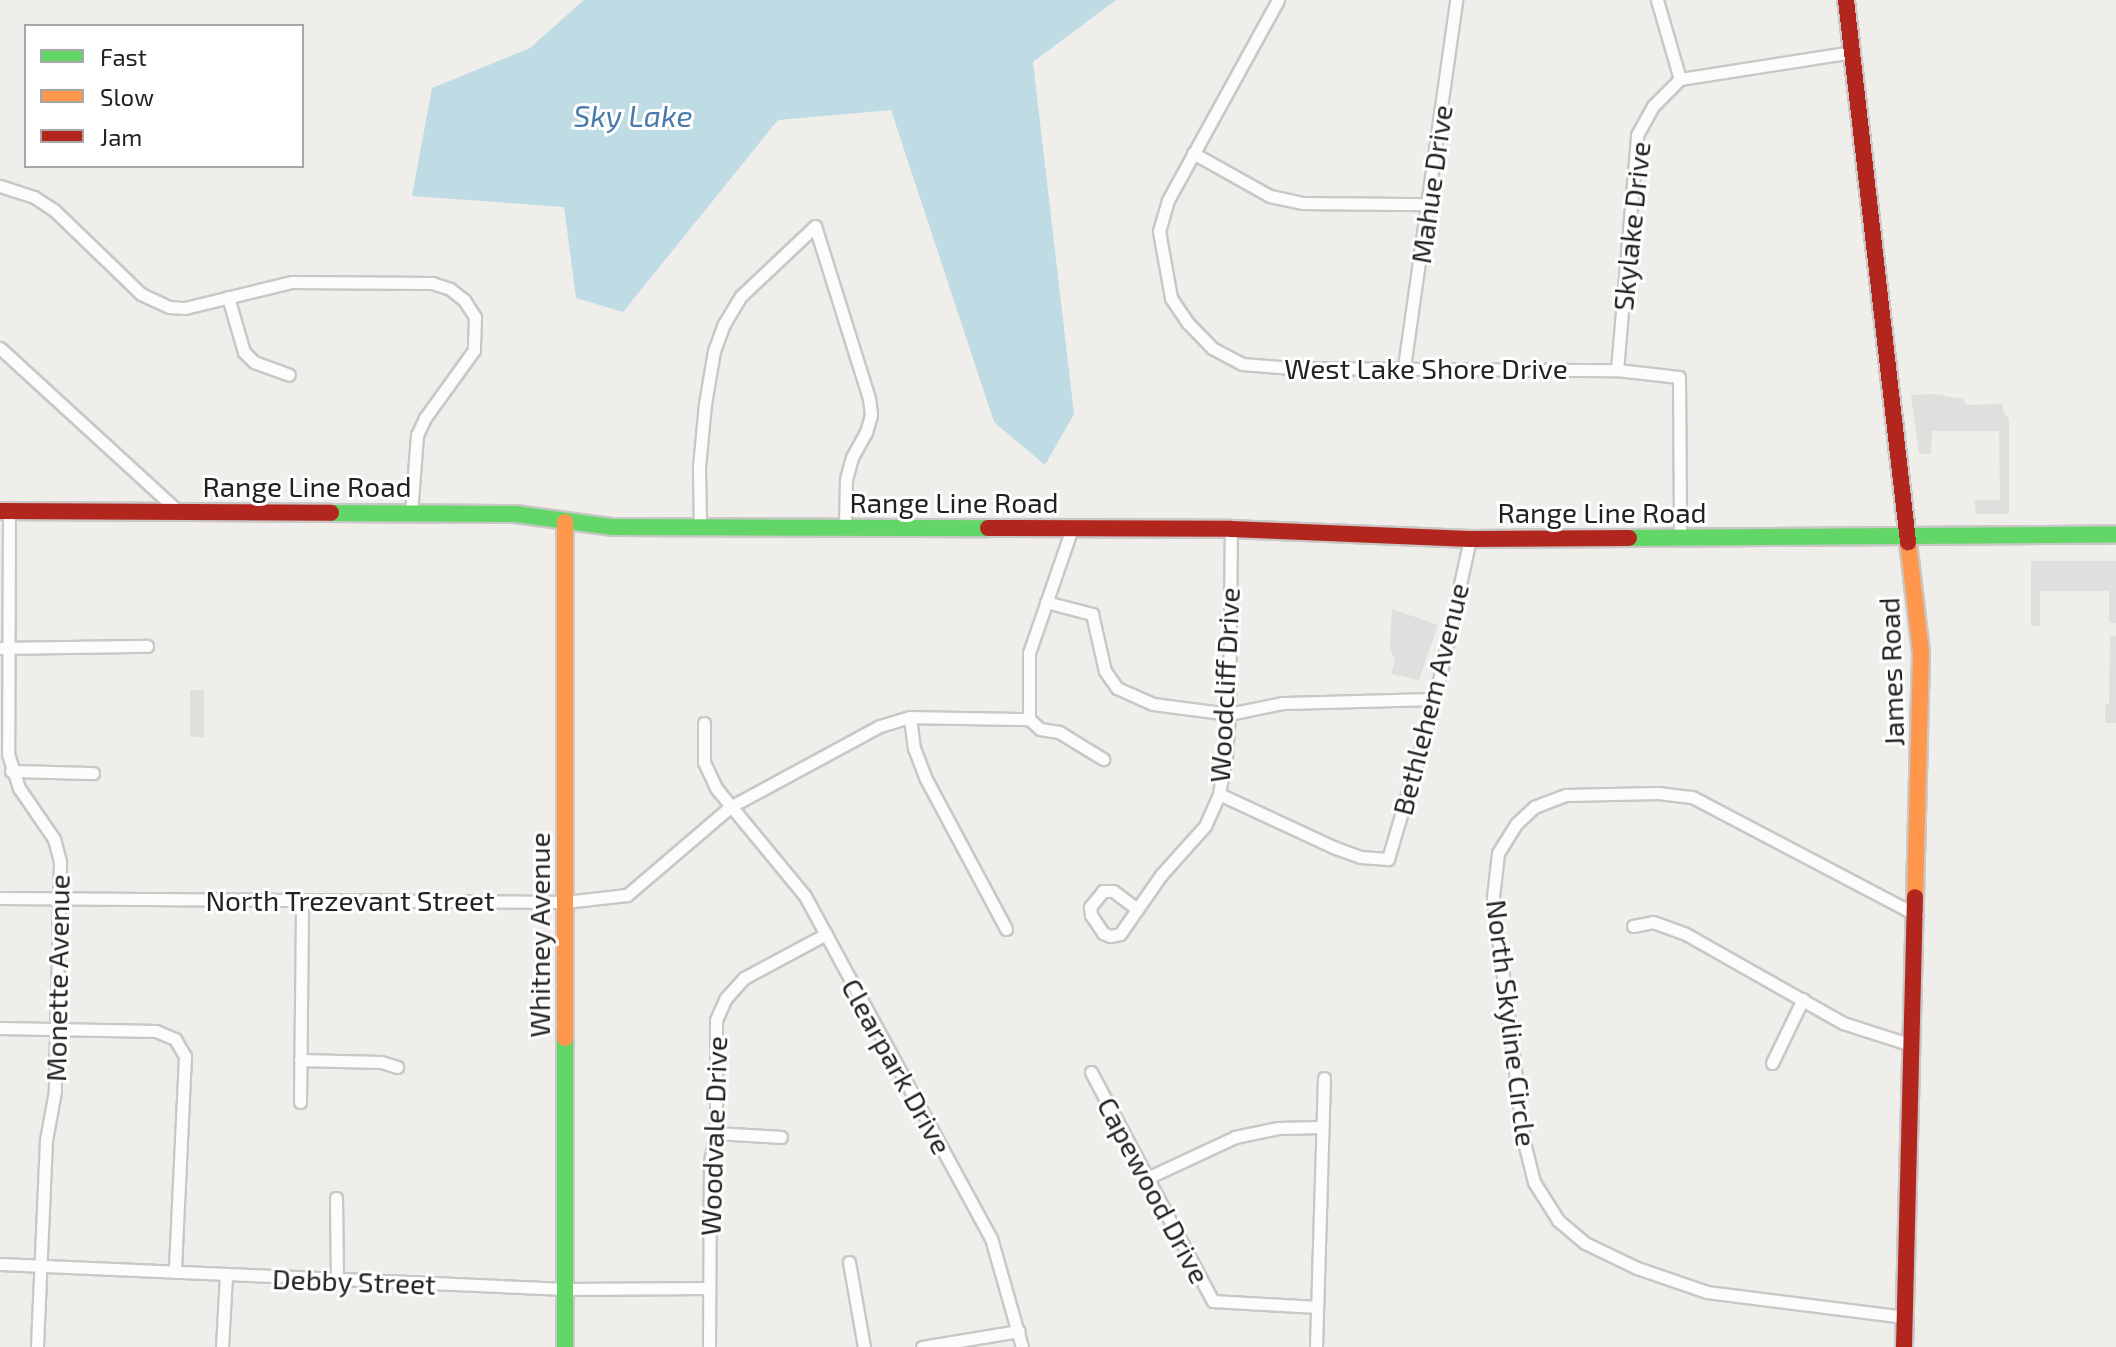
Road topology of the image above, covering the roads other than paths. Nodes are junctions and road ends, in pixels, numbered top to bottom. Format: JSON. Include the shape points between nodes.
{"nodes":[{"id":1,"x":1278,"y":0,"type":"edge"},
{"id":2,"x":1456,"y":0,"type":"edge"},
{"id":3,"x":1657,"y":0,"type":"edge"},
{"id":4,"x":1846,"y":0,"type":"edge"},
{"id":5,"x":1852,"y":52,"type":"junction"},
{"id":6,"x":1680,"y":79,"type":"junction"},
{"id":7,"x":1193,"y":153,"type":"junction"},
{"id":8,"x":0,"y":186,"type":"edge"},
{"id":9,"x":1429,"y":204,"type":"junction"},
{"id":10,"x":228,"y":297,"type":"junction"},
{"id":11,"x":0,"y":348,"type":"edge"},
{"id":12,"x":1404,"y":367,"type":"junction"},
{"id":13,"x":1617,"y":370,"type":"junction"},
{"id":14,"x":289,"y":375,"type":"dead end"},
{"id":15,"x":4,"y":511,"type":"edge"},
{"id":16,"x":178,"y":511,"type":"junction"},
{"id":17,"x":411,"y":513,"type":"junction"},
{"id":18,"x":565,"y":522,"type":"junction"},
{"id":19,"x":700,"y":527,"type":"junction"},
{"id":20,"x":845,"y":528,"type":"junction"},
{"id":21,"x":1072,"y":528,"type":"junction"},
{"id":22,"x":1231,"y":529,"type":"junction"},
{"id":23,"x":2116,"y":535,"type":"edge"},
{"id":24,"x":1909,"y":537,"type":"junction"},
{"id":25,"x":1680,"y":538,"type":"junction"},
{"id":26,"x":1470,"y":539,"type":"junction"},
{"id":27,"x":1046,"y":602,"type":"junction"},
{"id":28,"x":147,"y":646,"type":"dead end"},
{"id":29,"x":4,"y":648,"type":"edge"},
{"id":30,"x":1435,"y":699,"type":"junction"},
{"id":31,"x":1229,"y":714,"type":"junction"},
{"id":32,"x":910,"y":717,"type":"junction"},
{"id":33,"x":1029,"y":719,"type":"junction"},
{"id":34,"x":704,"y":723,"type":"dead end"},
{"id":35,"x":1103,"y":759,"type":"dead end"},
{"id":36,"x":11,"y":771,"type":"junction"},
{"id":37,"x":93,"y":773,"type":"dead end"},
{"id":38,"x":1219,"y":794,"type":"junction"},
{"id":39,"x":730,"y":807,"type":"junction"},
{"id":40,"x":0,"y":898,"type":"edge"},
{"id":41,"x":61,"y":899,"type":"junction"},
{"id":42,"x":302,"y":900,"type":"junction"},
{"id":43,"x":565,"y":902,"type":"junction"},
{"id":44,"x":1137,"y":909,"type":"dead end"},
{"id":45,"x":1917,"y":915,"type":"junction"},
{"id":46,"x":1633,"y":926,"type":"dead end"},
{"id":47,"x":1006,"y":929,"type":"dead end"},
{"id":48,"x":826,"y":934,"type":"junction"},
{"id":49,"x":1803,"y":999,"type":"junction"},
{"id":50,"x":0,"y":1028,"type":"edge"},
{"id":51,"x":56,"y":1029,"type":"junction"},
{"id":52,"x":1912,"y":1045,"type":"junction"},
{"id":53,"x":300,"y":1060,"type":"junction"},
{"id":54,"x":1772,"y":1063,"type":"dead end"},
{"id":55,"x":397,"y":1067,"type":"dead end"},
{"id":56,"x":1091,"y":1072,"type":"dead end"},
{"id":57,"x":1324,"y":1078,"type":"dead end"},
{"id":58,"x":300,"y":1102,"type":"dead end"},
{"id":59,"x":1322,"y":1127,"type":"junction"},
{"id":60,"x":716,"y":1133,"type":"junction"},
{"id":61,"x":781,"y":1137,"type":"dead end"},
{"id":62,"x":1145,"y":1179,"type":"junction"},
{"id":63,"x":336,"y":1198,"type":"dead end"},
{"id":64,"x":849,"y":1262,"type":"dead end"},
{"id":65,"x":0,"y":1264,"type":"edge"},
{"id":66,"x":41,"y":1265,"type":"junction"},
{"id":67,"x":175,"y":1272,"type":"junction"},
{"id":68,"x":226,"y":1276,"type":"junction"},
{"id":69,"x":337,"y":1280,"type":"junction"},
{"id":70,"x":708,"y":1288,"type":"junction"},
{"id":71,"x":565,"y":1289,"type":"junction"},
{"id":72,"x":1317,"y":1307,"type":"junction"},
{"id":73,"x":1905,"y":1317,"type":"junction"},
{"id":74,"x":1019,"y":1331,"type":"junction"},
{"id":75,"x":37,"y":1347,"type":"edge"},
{"id":76,"x":222,"y":1347,"type":"edge"},
{"id":77,"x":565,"y":1347,"type":"edge"},
{"id":78,"x":709,"y":1347,"type":"edge"},
{"id":79,"x":864,"y":1347,"type":"edge"},
{"id":80,"x":922,"y":1347,"type":"edge"},
{"id":81,"x":1022,"y":1347,"type":"edge"},
{"id":82,"x":1316,"y":1347,"type":"edge"},
{"id":83,"x":1904,"y":1347,"type":"edge"}],
"edges":[{"from":1,"to":7,"type":"street","name":"West Lake Shore Drive"},
{"from":2,"to":9,"type":"street","name":"Mahue Drive"},
{"from":3,"to":6,"type":"street"},
{"from":4,"to":5,"type":"main road","name":"James Road"},
{"from":5,"to":6,"type":"street"},
{"from":5,"to":24,"type":"main road","name":"James Road"},
{"from":6,"to":13,"type":"street","name":"Skylake Drive","via":[[1653,106],[1637,135]]},
{"from":7,"to":9,"type":"street","via":[[1270,196],[1303,203]]},
{"from":7,"to":12,"type":"street","name":"West Lake Shore Drive","via":[[1168,200],[1159,231],[1171,298],[1212,348],[1242,364]]},
{"from":8,"to":10,"type":"street","via":[[54,210],[141,294],[157,303],[185,308]]},
{"from":9,"to":12,"type":"street","name":"Mahue Drive"},
{"from":10,"to":14,"type":"street","via":[[244,352],[254,362]]},
{"from":10,"to":17,"type":"street","via":[[292,282],[432,283],[464,300],[475,317],[474,350],[417,435]]},
{"from":11,"to":16,"type":"street"},
{"from":12,"to":13,"type":"street","name":"West Lake Shore Drive"},
{"from":13,"to":25,"type":"street","name":"West Lake Shore Drive","via":[[1679,377]]},
{"from":15,"to":16,"type":"main road","name":"Range Line Road"},
{"from":15,"to":29,"type":"street","name":"Monette Avenue"},
{"from":16,"to":17,"type":"main road","name":"Range Line Road"},
{"from":17,"to":18,"type":"main road","name":"Range Line Road","via":[[515,514]]},
{"from":18,"to":19,"type":"main road","name":"Range Line Road"},
{"from":18,"to":43,"type":"main road","name":"Whitney Avenue"},
{"from":19,"to":20,"type":"main road","name":"Range Line Road"},
{"from":19,"to":20,"type":"street","via":[[705,404],[724,324],[741,296],[815,226],[871,415],[846,479]]},
{"from":20,"to":21,"type":"main road","name":"Range Line Road"},
{"from":21,"to":22,"type":"main road","name":"Range Line Road"},
{"from":21,"to":27,"type":"street"},
{"from":22,"to":26,"type":"main road","name":"Range Line Road"},
{"from":22,"to":31,"type":"street","name":"Woodcliff Drive"},
{"from":23,"to":24,"type":"main road","name":"Range Line Road"},
{"from":24,"to":25,"type":"main road","name":"Range Line Road"},
{"from":24,"to":45,"type":"main road","name":"James Road","via":[[1921,666]]},
{"from":25,"to":26,"type":"main road","name":"Range Line Road"},
{"from":26,"to":30,"type":"street","name":"Bethlehem Avenue"},
{"from":27,"to":31,"type":"street","via":[[1092,614],[1105,671],[1117,688],[1153,704]]},
{"from":27,"to":33,"type":"street","via":[[1029,653]]},
{"from":28,"to":29,"type":"street"},
{"from":29,"to":36,"type":"street","name":"Monette Avenue"},
{"from":30,"to":31,"type":"street","via":[[1282,703]]},
{"from":30,"to":38,"type":"street","name":"Bethlehem Avenue","via":[[1388,859],[1360,857],[1333,847]]},
{"from":31,"to":38,"type":"street","name":"Woodcliff Drive"},
{"from":32,"to":33,"type":"street","name":"North Trezevant Street"},
{"from":32,"to":39,"type":"street","name":"North Trezevant Street","via":[[880,726]]},
{"from":32,"to":47,"type":"street","via":[[926,779]]},
{"from":33,"to":35,"type":"street"},
{"from":34,"to":39,"type":"street","name":"Clearpark Drive","via":[[704,762]]},
{"from":36,"to":37,"type":"street"},
{"from":36,"to":41,"type":"street","name":"Monette Avenue","via":[[54,839]]},
{"from":38,"to":44,"type":"street","name":"Woodcliff Drive","via":[[1205,826]]},
{"from":39,"to":43,"type":"street","name":"North Trezevant Street","via":[[627,895]]},
{"from":39,"to":48,"type":"street","name":"Clearpark Drive","via":[[805,896]]},
{"from":40,"to":41,"type":"street","name":"North Trezevant Street"},
{"from":41,"to":42,"type":"street","name":"North Trezevant Street"},
{"from":41,"to":51,"type":"street","name":"Monette Avenue"},
{"from":42,"to":43,"type":"street","name":"North Trezevant Street"},
{"from":42,"to":53,"type":"street"},
{"from":43,"to":71,"type":"main road","name":"Whitney Avenue"},
{"from":45,"to":52,"type":"main road","name":"James Road"},
{"from":45,"to":73,"type":"street","name":"North Skyline Circle","via":[[1692,797],[1658,793],[1566,795],[1534,807],[1498,853],[1493,897],[1524,1142],[1534,1182],[1558,1220],[1611,1256],[1707,1292]]},
{"from":46,"to":49,"type":"street","via":[[1653,922],[1684,933]]},
{"from":48,"to":60,"type":"street","name":"Woodvale Drive","via":[[744,978],[726,998],[716,1020]]},
{"from":48,"to":74,"type":"street","name":"Clearpark Drive","via":[[991,1238]]},
{"from":49,"to":52,"type":"street","via":[[1843,1023]]},
{"from":49,"to":54,"type":"street"},
{"from":50,"to":51,"type":"street"},
{"from":51,"to":66,"type":"street","name":"Monette Avenue"},
{"from":51,"to":67,"type":"street","via":[[156,1031],[175,1039],[185,1056]]},
{"from":52,"to":73,"type":"main road","name":"James Road"},
{"from":53,"to":55,"type":"street"},
{"from":53,"to":58,"type":"street"},
{"from":56,"to":62,"type":"street","name":"Capewood Drive"},
{"from":57,"to":59,"type":"street"},
{"from":59,"to":62,"type":"street","via":[[1278,1128],[1235,1137]]},
{"from":59,"to":72,"type":"street"},
{"from":60,"to":61,"type":"street"},
{"from":60,"to":70,"type":"street","name":"Woodvale Drive","via":[[710,1162]]},
{"from":62,"to":72,"type":"street","name":"Capewood Drive","via":[[1213,1301]]},
{"from":63,"to":69,"type":"street"},
{"from":64,"to":79,"type":"street"},
{"from":65,"to":66,"type":"street","name":"Debby Street"},
{"from":66,"to":67,"type":"street","name":"Debby Street"},
{"from":66,"to":75,"type":"street","name":"Monette Avenue"},
{"from":67,"to":68,"type":"street","name":"Debby Street"},
{"from":68,"to":69,"type":"street","name":"Debby Street"},
{"from":68,"to":76,"type":"street"},
{"from":69,"to":71,"type":"street","name":"Debby Street"},
{"from":70,"to":71,"type":"street","name":"Debby Street"},
{"from":70,"to":78,"type":"street","name":"Woodvale Drive"},
{"from":71,"to":77,"type":"main road","name":"Whitney Avenue"},
{"from":72,"to":82,"type":"street"},
{"from":73,"to":83,"type":"main road","name":"James Road"},
{"from":74,"to":80,"type":"street"},
{"from":74,"to":81,"type":"street","name":"Clearpark Drive"}]}
